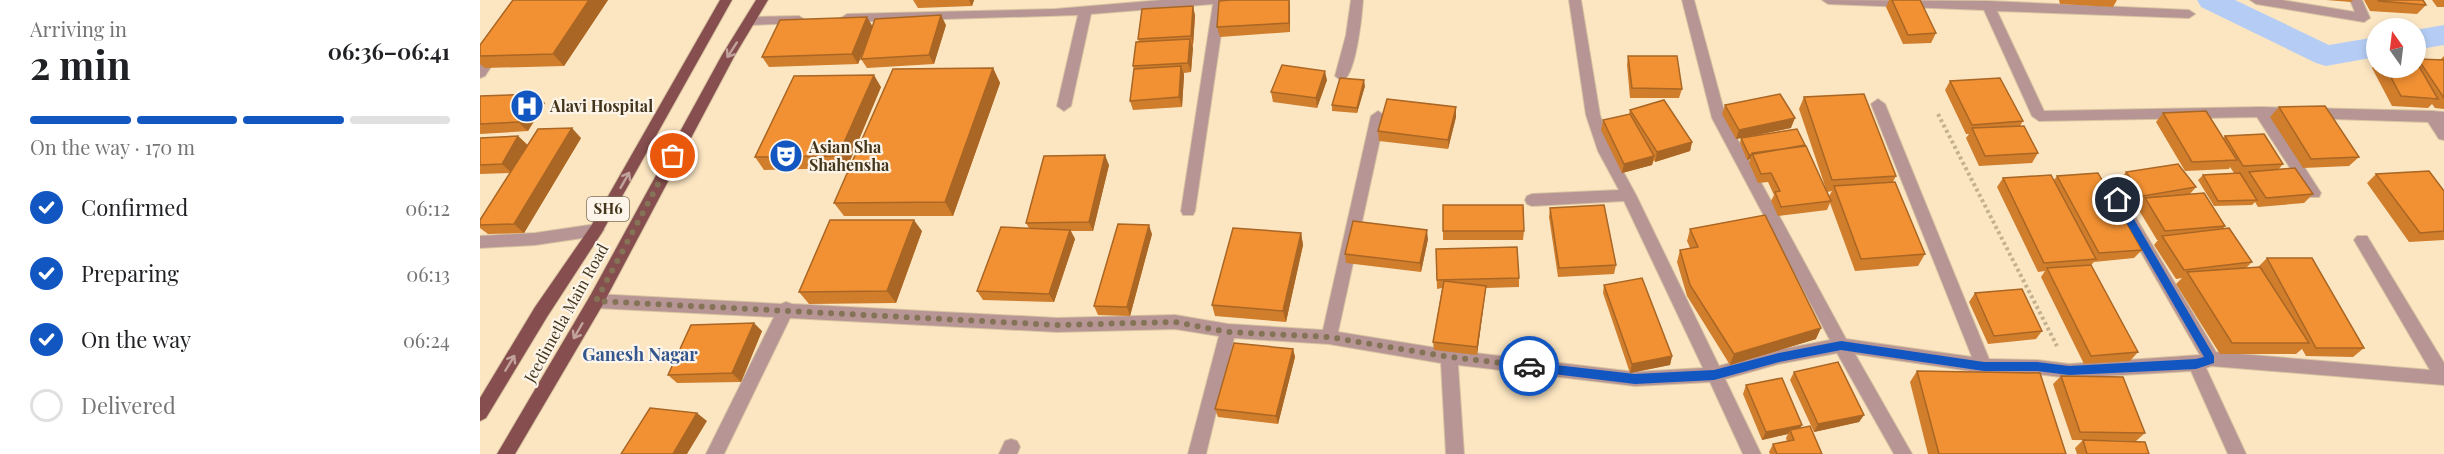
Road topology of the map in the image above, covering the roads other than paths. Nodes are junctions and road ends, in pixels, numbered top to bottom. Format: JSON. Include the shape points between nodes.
{"nodes":[{"id":1,"x":726,"y":0,"type":"edge"},
{"id":2,"x":762,"y":0,"type":"edge"},
{"id":3,"x":1214,"y":0,"type":"edge"},
{"id":4,"x":1220,"y":0,"type":"edge"},
{"id":5,"x":1357,"y":0,"type":"edge"},
{"id":6,"x":1575,"y":0,"type":"edge"},
{"id":7,"x":1688,"y":0,"type":"edge"},
{"id":8,"x":1828,"y":0,"type":"edge"},
{"id":9,"x":2256,"y":0,"type":"edge"},
{"id":10,"x":2356,"y":0,"type":"edge"},
{"id":11,"x":1988,"y":5,"type":"junction"},
{"id":12,"x":1057,"y":6,"type":"edge"},
{"id":13,"x":1086,"y":10,"type":"junction"},
{"id":14,"x":2189,"y":14,"type":"dead end"},
{"id":15,"x":833,"y":19,"type":"edge"},
{"id":16,"x":810,"y":20,"type":"edge"},
{"id":17,"x":751,"y":21,"type":"junction"},
{"id":18,"x":504,"y":37,"type":"edge"},
{"id":19,"x":480,"y":73,"type":"edge"},
{"id":20,"x":1342,"y":76,"type":"edge"},
{"id":21,"x":1878,"y":104,"type":"dead end"},
{"id":22,"x":1064,"y":106,"type":"dead end"},
{"id":23,"x":2261,"y":112,"type":"junction"},
{"id":24,"x":1378,"y":116,"type":"dead end"},
{"id":25,"x":2438,"y":117,"type":"edge"},
{"id":26,"x":2444,"y":135,"type":"edge"},
{"id":27,"x":2314,"y":193,"type":"edge"},
{"id":28,"x":1629,"y":195,"type":"junction"},
{"id":29,"x":1532,"y":200,"type":"dead end"},
{"id":30,"x":2118,"y":200,"type":"dead end"},
{"id":31,"x":1188,"y":211,"type":"dead end"},
{"id":32,"x":596,"y":230,"type":"junction"},
{"id":33,"x":2362,"y":240,"type":"dead end"},
{"id":34,"x":480,"y":242,"type":"edge"},
{"id":35,"x":596,"y":301,"type":"junction"},
{"id":36,"x":786,"y":309,"type":"junction"},
{"id":37,"x":1228,"y":332,"type":"junction"},
{"id":38,"x":1329,"y":337,"type":"junction"},
{"id":39,"x":1841,"y":345,"type":"junction"},
{"id":40,"x":1449,"y":357,"type":"junction"},
{"id":41,"x":2204,"y":362,"type":"junction"},
{"id":42,"x":1984,"y":366,"type":"junction"},
{"id":43,"x":2037,"y":367,"type":"junction"},
{"id":44,"x":1714,"y":375,"type":"junction"},
{"id":45,"x":2444,"y":378,"type":"edge"},
{"id":46,"x":2045,"y":388,"type":"edge"},
{"id":47,"x":480,"y":413,"type":"edge"},
{"id":48,"x":506,"y":454,"type":"edge"},
{"id":49,"x":715,"y":454,"type":"edge"},
{"id":50,"x":1197,"y":454,"type":"edge"},
{"id":51,"x":1455,"y":454,"type":"edge"},
{"id":52,"x":1752,"y":454,"type":"edge"},
{"id":53,"x":1904,"y":454,"type":"edge"},
{"id":54,"x":2237,"y":454,"type":"edge"}],
"edges":[{"from":32,"to":1,"type":"main road","name":"Jeedimetla Main Road","number":"SH6","one_way":true},
{"from":2,"to":17,"type":"main road","name":"Jeedimetla Main Road","number":"SH6"},
{"from":3,"to":13,"type":"street"},
{"from":4,"to":31,"type":"street"},
{"from":5,"to":20,"type":"street"},
{"from":6,"to":28,"type":"street","via":[[1593,115],[1605,151]]},
{"from":7,"to":39,"type":"street","via":[[1719,118]]},
{"from":8,"to":11,"type":"street"},
{"from":9,"to":10,"type":"street","via":[[2364,18]]},
{"from":11,"to":14,"type":"street"},
{"from":11,"to":23,"type":"street","via":[[2039,116]]},
{"from":12,"to":13,"type":"street"},
{"from":12,"to":15,"type":"street"},
{"from":13,"to":22,"type":"street"},
{"from":16,"to":17,"type":"street"},
{"from":17,"to":35,"type":"main road","name":"Jeedimetla Main Road","number":"SH6","one_way":true},
{"from":18,"to":19,"type":"street"},
{"from":21,"to":42,"type":"street"},
{"from":23,"to":25,"type":"street"},
{"from":23,"to":27,"type":"street"},
{"from":24,"to":38,"type":"street"},
{"from":25,"to":26,"type":"street"},
{"from":28,"to":29,"type":"street"},
{"from":28,"to":44,"type":"street"},
{"from":30,"to":41,"type":"street"},
{"from":32,"to":34,"type":"street"},
{"from":47,"to":32,"type":"main road","name":"Jeedimetla Main Road","number":"SH6","one_way":true},
{"from":33,"to":45,"type":"street"},
{"from":35,"to":36,"type":"street"},
{"from":35,"to":48,"type":"main road","name":"Jeedimetla Main Road","number":"SH6","one_way":true},
{"from":36,"to":37,"type":"street","via":[[1057,325],[1175,322]]},
{"from":36,"to":49,"type":"street"},
{"from":37,"to":38,"type":"street"},
{"from":37,"to":50,"type":"street"},
{"from":38,"to":40,"type":"street"},
{"from":39,"to":42,"type":"street"},
{"from":39,"to":44,"type":"street"},
{"from":39,"to":53,"type":"street"},
{"from":40,"to":44,"type":"street","via":[[1635,379]]},
{"from":40,"to":51,"type":"street"},
{"from":41,"to":43,"type":"street","via":[[2069,370]]},
{"from":41,"to":45,"type":"street"},
{"from":41,"to":54,"type":"street"},
{"from":42,"to":43,"type":"street"},
{"from":43,"to":46,"type":"street"},
{"from":44,"to":52,"type":"street"}]}
